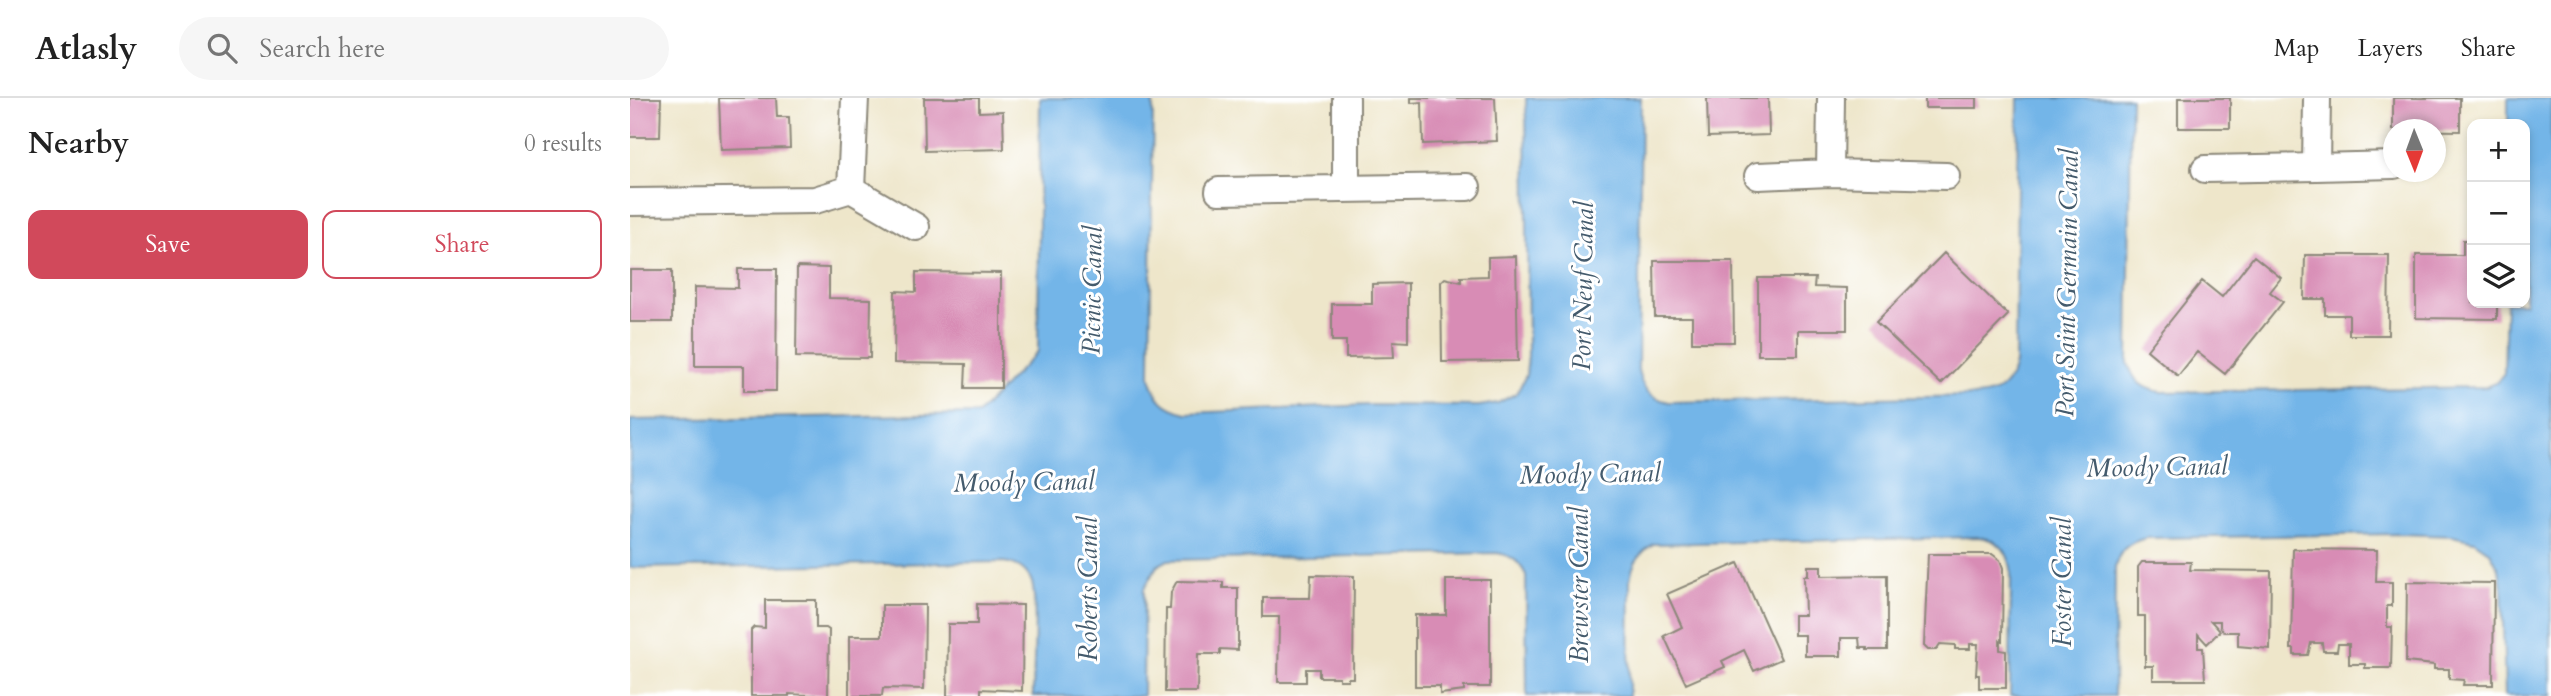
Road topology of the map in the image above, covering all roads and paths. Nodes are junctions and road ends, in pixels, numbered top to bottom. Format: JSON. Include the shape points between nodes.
{"nodes":[{"id":1,"x":855,"y":98,"type":"edge"},
{"id":2,"x":1346,"y":98,"type":"edge"},
{"id":3,"x":1831,"y":98,"type":"edge"},
{"id":4,"x":2318,"y":98,"type":"edge"},
{"id":5,"x":2383,"y":165,"type":"edge"},
{"id":6,"x":2316,"y":167,"type":"junction"},
{"id":7,"x":2205,"y":169,"type":"dead end"},
{"id":8,"x":1830,"y":173,"type":"junction"},
{"id":9,"x":1758,"y":176,"type":"dead end"},
{"id":10,"x":1946,"y":176,"type":"dead end"},
{"id":11,"x":1467,"y":187,"type":"dead end"},
{"id":12,"x":851,"y":188,"type":"junction"},
{"id":13,"x":1346,"y":189,"type":"junction"},
{"id":14,"x":1219,"y":191,"type":"dead end"},
{"id":15,"x":630,"y":202,"type":"edge"},
{"id":16,"x":916,"y":227,"type":"dead end"}],
"edges":[{"from":1,"to":12,"type":"street"},
{"from":2,"to":13,"type":"street"},
{"from":3,"to":8,"type":"street"},
{"from":4,"to":6,"type":"street"},
{"from":5,"to":6,"type":"street"},
{"from":6,"to":7,"type":"street"},
{"from":8,"to":9,"type":"street"},
{"from":8,"to":10,"type":"street"},
{"from":11,"to":13,"type":"street"},
{"from":12,"to":15,"type":"street","via":[[815,200]]},
{"from":12,"to":16,"type":"street"},
{"from":13,"to":14,"type":"street"}]}
